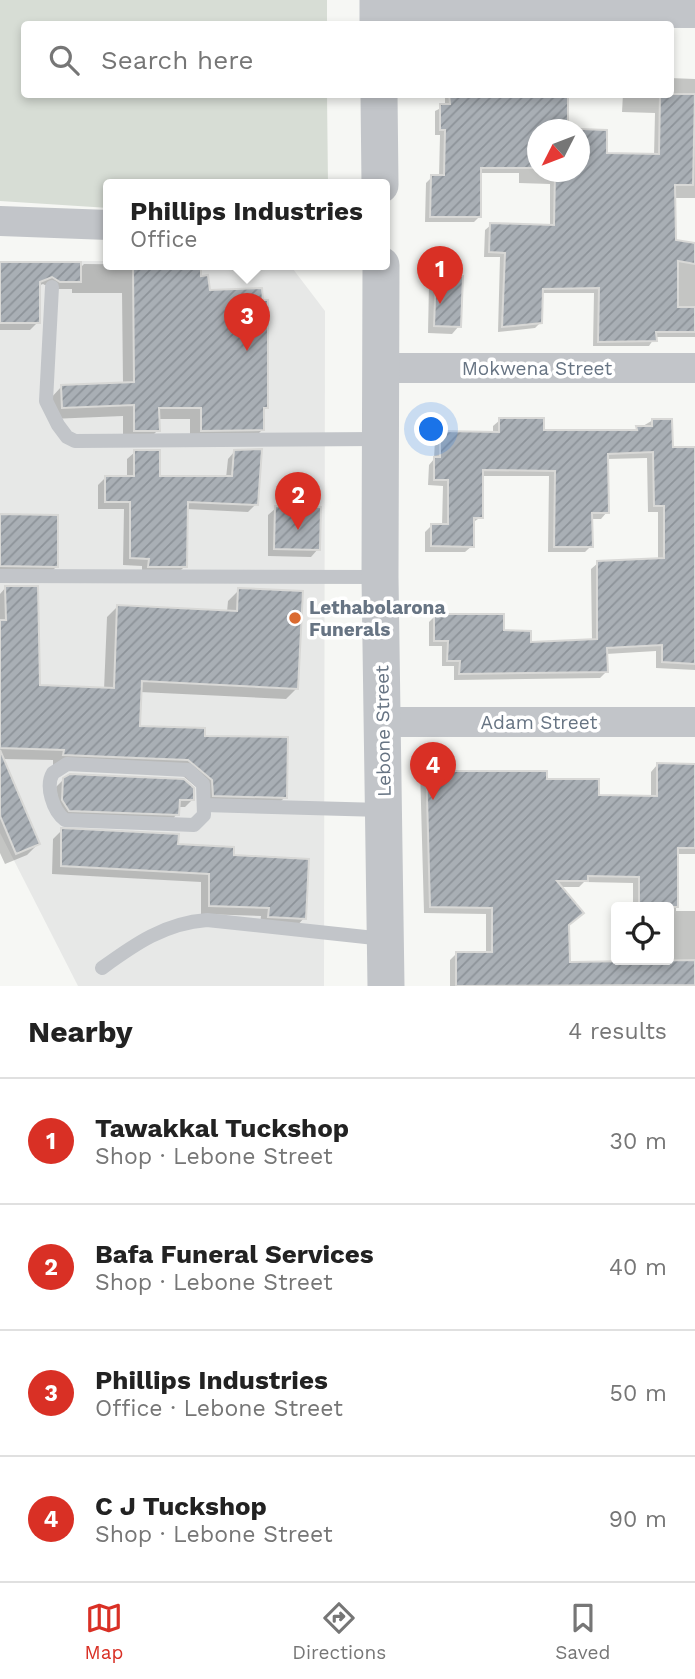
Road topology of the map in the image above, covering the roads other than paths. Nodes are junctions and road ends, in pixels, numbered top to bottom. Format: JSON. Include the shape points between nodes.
{"nodes":[{"id":1,"x":377,"y":12,"type":"edge"},
{"id":2,"x":695,"y":13,"type":"edge"},
{"id":3,"x":379,"y":98,"type":"edge"},
{"id":4,"x":380,"y":179,"type":"edge"},
{"id":5,"x":0,"y":221,"type":"edge"},
{"id":6,"x":103,"y":225,"type":"edge"},
{"id":7,"x":381,"y":270,"type":"edge"},
{"id":8,"x":51,"y":286,"type":"dead end"},
{"id":9,"x":379,"y":368,"type":"junction"},
{"id":10,"x":695,"y":368,"type":"edge"},
{"id":11,"x":381,"y":439,"type":"junction"},
{"id":12,"x":0,"y":576,"type":"edge"},
{"id":13,"x":380,"y":576,"type":"junction"},
{"id":14,"x":383,"y":722,"type":"junction"},
{"id":15,"x":695,"y":722,"type":"edge"},
{"id":16,"x":204,"y":805,"type":"junction"},
{"id":17,"x":384,"y":810,"type":"junction"},
{"id":18,"x":386,"y":939,"type":"junction"},
{"id":19,"x":102,"y":968,"type":"dead end"},
{"id":20,"x":386,"y":986,"type":"edge"}],
"edges":[{"from":1,"to":2,"type":"street"},
{"from":3,"to":4,"type":"street"},
{"from":5,"to":6,"type":"street"},
{"from":7,"to":9,"type":"street","name":"Lebone Street"},
{"from":8,"to":11,"type":"lane","via":[[46,401],[58,425],[75,441]]},
{"from":9,"to":10,"type":"street","name":"Mokwena Street"},
{"from":9,"to":11,"type":"street","name":"Lebone Street"},
{"from":11,"to":13,"type":"street","name":"Lebone Street"},
{"from":12,"to":13,"type":"lane"},
{"from":13,"to":14,"type":"street","name":"Lebone Street"},
{"from":14,"to":15,"type":"street","name":"Adam Street"},
{"from":14,"to":17,"type":"street","name":"Lebone Street"},
{"from":16,"to":16,"type":"lane","via":[[200,822],[194,825],[65,820],[56,810],[50,776],[66,764],[179,768],[203,784]]},
{"from":16,"to":17,"type":"lane"},
{"from":17,"to":18,"type":"street","name":"Lebone Street"},
{"from":18,"to":19,"type":"lane","via":[[186,921],[148,937]]},
{"from":18,"to":20,"type":"street","name":"Lebone Street"}]}
